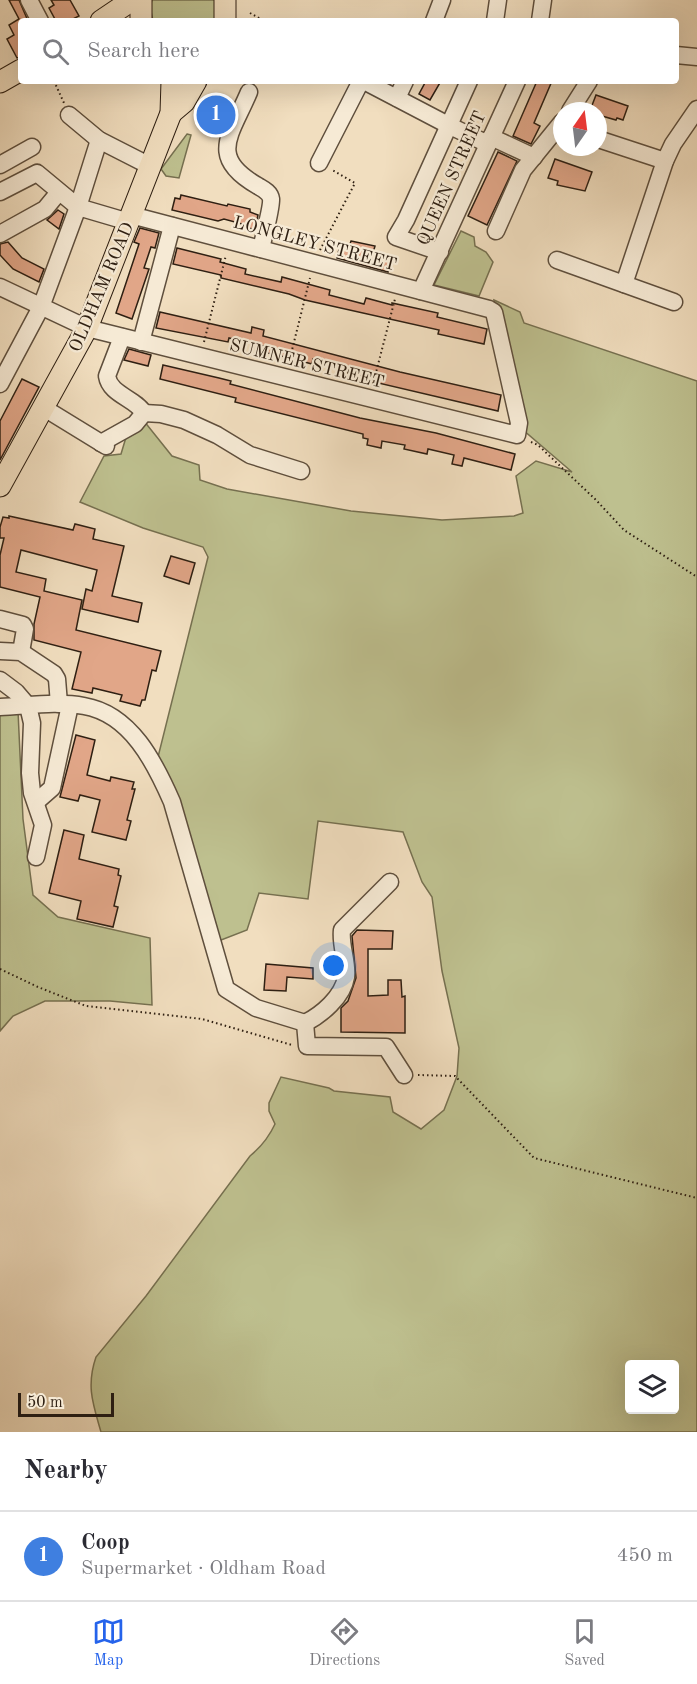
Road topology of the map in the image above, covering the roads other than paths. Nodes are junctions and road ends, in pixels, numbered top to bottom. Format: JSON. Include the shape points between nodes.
{"nodes":[{"id":1,"x":132,"y":0,"type":"edge"},
{"id":2,"x":141,"y":0,"type":"edge"},
{"id":3,"x":442,"y":0,"type":"edge"},
{"id":4,"x":498,"y":0,"type":"edge"},
{"id":5,"x":543,"y":0,"type":"edge"},
{"id":6,"x":105,"y":18,"type":"edge"},
{"id":7,"x":141,"y":18,"type":"edge"},
{"id":8,"x":435,"y":18,"type":"edge"},
{"id":9,"x":496,"y":18,"type":"edge"},
{"id":10,"x":540,"y":18,"type":"edge"},
{"id":11,"x":679,"y":55,"type":"edge"},
{"id":12,"x":697,"y":57,"type":"edge"},
{"id":13,"x":18,"y":72,"type":"edge"},
{"id":14,"x":0,"y":82,"type":"edge"},
{"id":15,"x":172,"y":84,"type":"edge"},
{"id":16,"x":194,"y":84,"type":"edge"},
{"id":17,"x":360,"y":84,"type":"edge"},
{"id":18,"x":368,"y":84,"type":"edge"},
{"id":19,"x":404,"y":84,"type":"edge"},
{"id":20,"x":468,"y":84,"type":"edge"},
{"id":21,"x":516,"y":84,"type":"edge"},
{"id":22,"x":588,"y":84,"type":"edge"},
{"id":23,"x":249,"y":92,"type":"dead end"},
{"id":24,"x":397,"y":98,"type":"junction"},
{"id":25,"x":576,"y":102,"type":"edge"},
{"id":26,"x":696,"y":112,"type":"edge"},
{"id":27,"x":171,"y":113,"type":"junction"},
{"id":28,"x":69,"y":115,"type":"road end"},
{"id":29,"x":450,"y":126,"type":"junction"},
{"id":30,"x":553,"y":133,"type":"edge"},
{"id":31,"x":99,"y":140,"type":"junction"},
{"id":32,"x":490,"y":140,"type":"junction"},
{"id":33,"x":607,"y":142,"type":"edge"},
{"id":34,"x":32,"y":147,"type":"dead end"},
{"id":35,"x":534,"y":157,"type":"junction"},
{"id":36,"x":665,"y":161,"type":"junction"},
{"id":37,"x":319,"y":163,"type":"road end"},
{"id":38,"x":150,"y":166,"type":"junction"},
{"id":39,"x":0,"y":167,"type":"edge"},
{"id":40,"x":3,"y":188,"type":"edge"},
{"id":41,"x":59,"y":192,"type":"junction"},
{"id":42,"x":78,"y":207,"type":"junction"},
{"id":43,"x":130,"y":218,"type":"junction"},
{"id":44,"x":172,"y":226,"type":"junction"},
{"id":45,"x":496,"y":231,"type":"dead end"},
{"id":46,"x":0,"y":234,"type":"edge"},
{"id":47,"x":261,"y":249,"type":"junction"},
{"id":48,"x":440,"y":252,"type":"junction"},
{"id":49,"x":557,"y":260,"type":"dead end"},
{"id":50,"x":624,"y":284,"type":"junction"},
{"id":51,"x":0,"y":287,"type":"edge"},
{"id":52,"x":421,"y":291,"type":"junction"},
{"id":53,"x":674,"y":302,"type":"dead end"},
{"id":54,"x":41,"y":307,"type":"junction"},
{"id":55,"x":87,"y":328,"type":"junction"},
{"id":56,"x":122,"y":337,"type":"junction"},
{"id":57,"x":141,"y":342,"type":"junction"},
{"id":58,"x":0,"y":384,"type":"edge"},
{"id":59,"x":44,"y":408,"type":"junction"},
{"id":60,"x":144,"y":413,"type":"junction"},
{"id":61,"x":518,"y":435,"type":"joint"},
{"id":62,"x":301,"y":471,"type":"dead end"},
{"id":63,"x":0,"y":486,"type":"edge"},
{"id":64,"x":0,"y":619,"type":"edge"},
{"id":65,"x":0,"y":651,"type":"edge"},
{"id":66,"x":21,"y":652,"type":"junction"},
{"id":67,"x":0,"y":681,"type":"edge"},
{"id":68,"x":65,"y":705,"type":"junction"},
{"id":69,"x":28,"y":706,"type":"junction"},
{"id":70,"x":0,"y":707,"type":"edge"},
{"id":71,"x":36,"y":802,"type":"junction"},
{"id":72,"x":36,"y":857,"type":"dead end"},
{"id":73,"x":390,"y":882,"type":"dead end"},
{"id":74,"x":305,"y":1023,"type":"junction"},
{"id":75,"x":404,"y":1075,"type":"road end"}],
"edges":[{"from":1,"to":6,"type":"main road"},
{"from":2,"to":7,"type":"main road"},
{"from":3,"to":8,"type":"street"},
{"from":4,"to":9,"type":"street"},
{"from":5,"to":10,"type":"street"},
{"from":11,"to":12,"type":"street"},
{"from":13,"to":14,"type":"main road"},
{"from":15,"to":27,"type":"main road","name":"OLDHAM ROAD"},
{"from":16,"to":27,"type":"main road","name":"OLDHAM ROAD","via":[[184,102]]},
{"from":17,"to":37,"type":"street"},
{"from":18,"to":24,"type":"street"},
{"from":19,"to":24,"type":"street"},
{"from":20,"to":29,"type":"street"},
{"from":21,"to":32,"type":"street","name":"QUEEN STREET"},
{"from":22,"to":25,"type":"street"},
{"from":23,"to":47,"type":"street","via":[[227,144],[227,156],[242,177],[267,191],[271,199]]},
{"from":24,"to":29,"type":"street"},
{"from":26,"to":36,"type":"street"},
{"from":27,"to":38,"type":"main road","name":"OLDHAM ROAD"},
{"from":28,"to":31,"type":"street"},
{"from":29,"to":32,"type":"street"},
{"from":29,"to":48,"type":"street","via":[[396,237]]},
{"from":30,"to":35,"type":"street"},
{"from":31,"to":38,"type":"street"},
{"from":31,"to":42,"type":"street"},
{"from":32,"to":35,"type":"street"},
{"from":32,"to":48,"type":"street","name":"QUEEN STREET"},
{"from":33,"to":36,"type":"street"},
{"from":34,"to":39,"type":"street"},
{"from":35,"to":45,"type":"street","via":[[523,170]]},
{"from":36,"to":50,"type":"street"},
{"from":38,"to":43,"type":"main road","name":"OLDHAM ROAD"},
{"from":39,"to":40,"type":"street"},
{"from":40,"to":41,"type":"street","via":[[37,173]]},
{"from":41,"to":42,"type":"street"},
{"from":41,"to":46,"type":"street","via":[[45,209]]},
{"from":42,"to":43,"type":"street","name":"LONGLEY STREET"},
{"from":42,"to":54,"type":"street"},
{"from":43,"to":44,"type":"street","name":"LONGLEY STREET"},
{"from":43,"to":55,"type":"main road","name":"OLDHAM ROAD"},
{"from":44,"to":47,"type":"street","name":"LONGLEY STREET"},
{"from":44,"to":57,"type":"street"},
{"from":47,"to":52,"type":"street","name":"LONGLEY STREET"},
{"from":48,"to":52,"type":"street","name":"QUEEN STREET"},
{"from":49,"to":50,"type":"street"},
{"from":50,"to":53,"type":"street"},
{"from":51,"to":54,"type":"street","name":"SUMNER STREET"},
{"from":52,"to":61,"type":"street","name":"LONGLEY STREET","via":[[494,312],[519,423]]},
{"from":54,"to":55,"type":"street","name":"SUMNER STREET"},
{"from":54,"to":58,"type":"street"},
{"from":55,"to":56,"type":"street","name":"SUMNER STREET"},
{"from":55,"to":59,"type":"main road","name":"OLDHAM ROAD"},
{"from":56,"to":57,"type":"street","name":"SUMNER STREET"},
{"from":56,"to":60,"type":"street","via":[[108,381]]},
{"from":57,"to":61,"type":"street","name":"SUMNER STREET"},
{"from":59,"to":60,"type":"street","via":[[104,445]]},
{"from":59,"to":63,"type":"main road","name":"OLDHAM ROAD"},
{"from":60,"to":62,"type":"street","via":[[184,420],[250,455]]},
{"from":64,"to":66,"type":"street","via":[[23,625]]},
{"from":65,"to":66,"type":"street"},
{"from":66,"to":68,"type":"street","via":[[54,674]]},
{"from":67,"to":69,"type":"street"},
{"from":68,"to":69,"type":"street"},
{"from":68,"to":71,"type":"street","via":[[52,788]]},
{"from":68,"to":74,"type":"street","via":[[102,711],[130,731],[160,775],[172,802],[226,989],[256,1008]]},
{"from":69,"to":70,"type":"street"},
{"from":69,"to":71,"type":"street","via":[[33,738],[30,773]]},
{"from":71,"to":72,"type":"street","via":[[43,825]]},
{"from":73,"to":74,"type":"street","via":[[342,930],[340,943],[346,978],[325,1010]]},
{"from":74,"to":75,"type":"street","via":[[307,1046],[386,1047]]}]}
